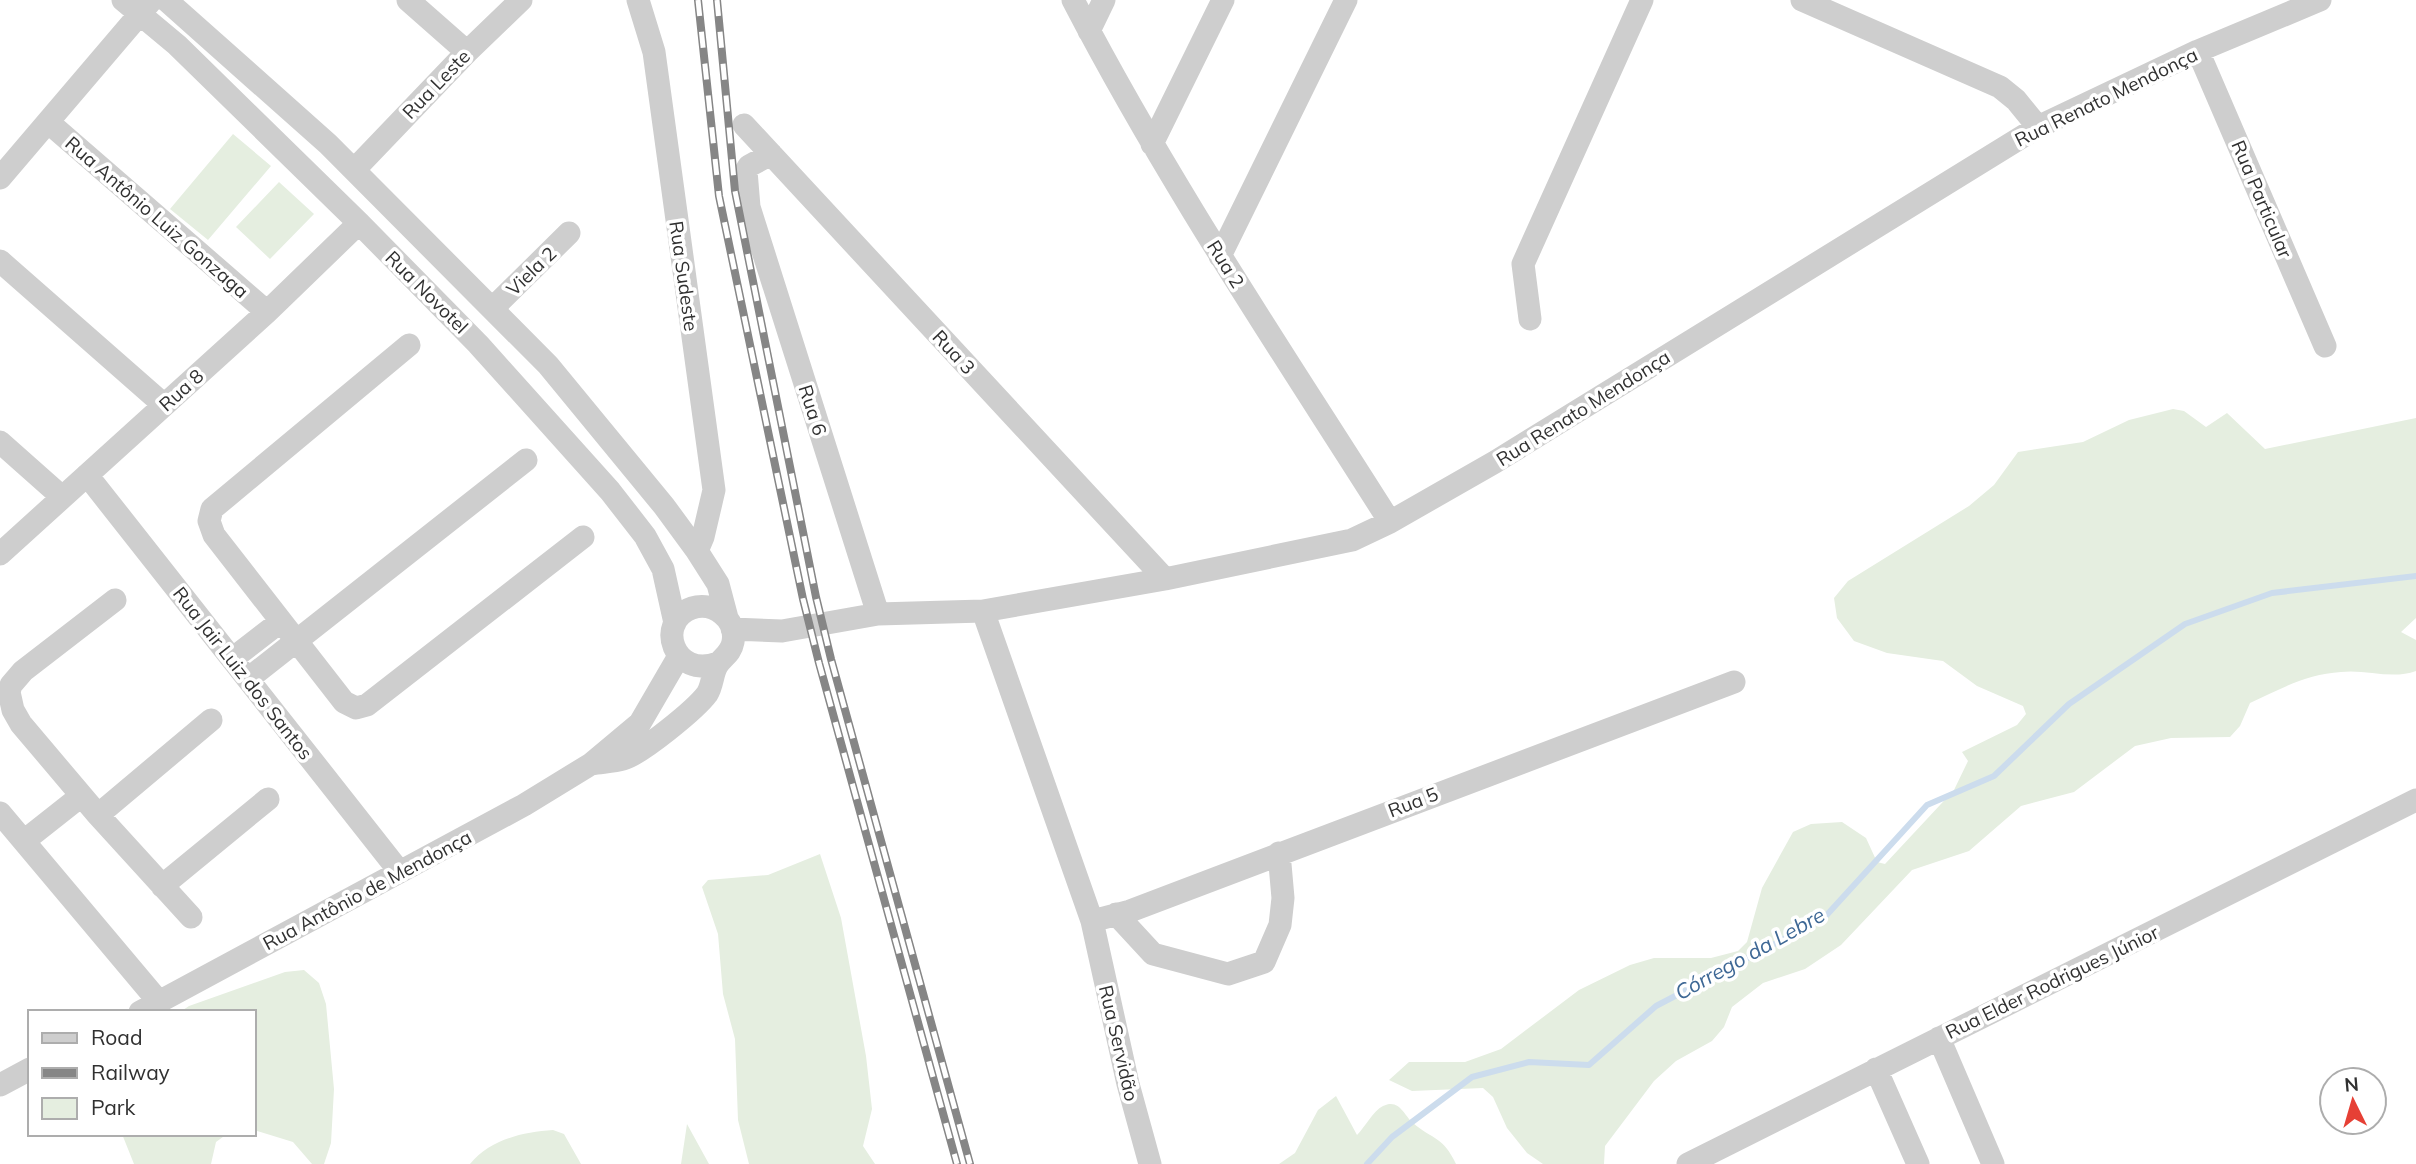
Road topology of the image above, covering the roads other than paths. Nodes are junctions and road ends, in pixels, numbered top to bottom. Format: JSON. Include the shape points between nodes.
{"nodes":[{"id":1,"x":166,"y":0,"type":"edge"},
{"id":2,"x":408,"y":0,"type":"edge"},
{"id":3,"x":521,"y":0,"type":"edge"},
{"id":4,"x":638,"y":0,"type":"edge"},
{"id":5,"x":1073,"y":0,"type":"edge"},
{"id":6,"x":1104,"y":0,"type":"edge"},
{"id":7,"x":1223,"y":0,"type":"edge"},
{"id":8,"x":1346,"y":0,"type":"edge"},
{"id":9,"x":1642,"y":0,"type":"edge"},
{"id":10,"x":1802,"y":0,"type":"edge"},
{"id":11,"x":2320,"y":0,"type":"edge"},
{"id":12,"x":138,"y":5,"type":"edge"},
{"id":13,"x":1089,"y":31,"type":"junction"},
{"id":14,"x":2198,"y":51,"type":"junction"},
{"id":15,"x":467,"y":52,"type":"junction"},
{"id":16,"x":48,"y":122,"type":"junction"},
{"id":17,"x":744,"y":125,"type":"dead end"},
{"id":18,"x":2038,"y":127,"type":"junction"},
{"id":19,"x":1152,"y":144,"type":"junction"},
{"id":20,"x":771,"y":154,"type":"junction"},
{"id":21,"x":354,"y":170,"type":"junction"},
{"id":22,"x":0,"y":178,"type":"edge"},
{"id":23,"x":359,"y":223,"type":"junction"},
{"id":24,"x":414,"y":229,"type":"junction"},
{"id":25,"x":569,"y":233,"type":"dead end"},
{"id":26,"x":1220,"y":256,"type":"junction"},
{"id":27,"x":0,"y":261,"type":"edge"},
{"id":28,"x":493,"y":308,"type":"junction"},
{"id":29,"x":267,"y":312,"type":"junction"},
{"id":30,"x":1530,"y":319,"type":"dead end"},
{"id":31,"x":409,"y":345,"type":"dead end"},
{"id":32,"x":2325,"y":346,"type":"dead end"},
{"id":33,"x":164,"y":405,"type":"junction"},
{"id":34,"x":0,"y":442,"type":"edge"},
{"id":35,"x":526,"y":460,"type":"dead end"},
{"id":36,"x":87,"y":475,"type":"junction"},
{"id":37,"x":62,"y":497,"type":"junction"},
{"id":38,"x":1390,"y":522,"type":"junction"},
{"id":39,"x":583,"y":537,"type":"dead end"},
{"id":40,"x":697,"y":551,"type":"junction"},
{"id":41,"x":0,"y":554,"type":"edge"},
{"id":42,"x":1165,"y":579,"type":"junction"},
{"id":43,"x":115,"y":600,"type":"dead end"},
{"id":44,"x":983,"y":611,"type":"junction"},
{"id":45,"x":878,"y":614,"type":"junction"},
{"id":46,"x":280,"y":622,"type":"junction"},
{"id":47,"x":675,"y":623,"type":"junction"},
{"id":48,"x":727,"y":640,"type":"junction"},
{"id":49,"x":296,"y":642,"type":"junction"},
{"id":50,"x":679,"y":656,"type":"junction"},
{"id":51,"x":232,"y":659,"type":"junction"},
{"id":52,"x":248,"y":679,"type":"junction"},
{"id":53,"x":1734,"y":682,"type":"dead end"},
{"id":54,"x":211,"y":720,"type":"dead end"},
{"id":55,"x":592,"y":764,"type":"junction"},
{"id":56,"x":82,"y":796,"type":"junction"},
{"id":57,"x":268,"y":799,"type":"dead end"},
{"id":58,"x":2416,"y":800,"type":"edge"},
{"id":59,"x":0,"y":813,"type":"edge"},
{"id":60,"x":98,"y":816,"type":"junction"},
{"id":61,"x":24,"y":841,"type":"junction"},
{"id":62,"x":1279,"y":853,"type":"junction"},
{"id":63,"x":400,"y":871,"type":"junction"},
{"id":64,"x":162,"y":886,"type":"junction"},
{"id":65,"x":1116,"y":914,"type":"junction"},
{"id":66,"x":191,"y":917,"type":"dead end"},
{"id":67,"x":1091,"y":921,"type":"junction"},
{"id":68,"x":149,"y":1007,"type":"edge"},
{"id":69,"x":1939,"y":1038,"type":"junction"},
{"id":70,"x":1877,"y":1069,"type":"junction"},
{"id":71,"x":28,"y":1070,"type":"edge"},
{"id":72,"x":0,"y":1085,"type":"edge"},
{"id":73,"x":1150,"y":1164,"type":"edge"},
{"id":74,"x":1688,"y":1164,"type":"edge"},
{"id":75,"x":1918,"y":1164,"type":"edge"},
{"id":76,"x":1993,"y":1164,"type":"edge"}],
"edges":[{"from":1,"to":21,"type":"street","name":"Rua Novotel"},
{"from":2,"to":15,"type":"street"},
{"from":3,"to":15,"type":"street","name":"Rua Leste"},
{"from":4,"to":40,"type":"street","name":"Rua Sudeste","via":[[654,52],[714,490]]},
{"from":5,"to":13,"type":"street","name":"Rua 2"},
{"from":6,"to":13,"type":"street"},
{"from":7,"to":19,"type":"street"},
{"from":8,"to":26,"type":"street"},
{"from":9,"to":30,"type":"street","via":[[1523,264]]},
{"from":10,"to":18,"type":"street","via":[[2000,86]]},
{"from":11,"to":14,"type":"street","name":"Rua Renato Mendonça"},
{"from":12,"to":16,"type":"street"},
{"from":12,"to":23,"type":"street","name":"Rua Novotel"},
{"from":13,"to":19,"type":"street","name":"Rua 2"},
{"from":14,"to":18,"type":"street","name":"Rua Renato Mendonça"},
{"from":14,"to":32,"type":"street","name":"Rua Particular"},
{"from":15,"to":21,"type":"street","name":"Rua Leste"},
{"from":16,"to":22,"type":"street"},
{"from":16,"to":29,"type":"street","name":"Rua Antônio Luiz Gonzaga"},
{"from":17,"to":20,"type":"street","name":"Rua 3"},
{"from":18,"to":38,"type":"street","name":"Rua Renato Mendonça"},
{"from":19,"to":26,"type":"street","name":"Rua 2"},
{"from":20,"to":42,"type":"street","name":"Rua 3"},
{"from":20,"to":45,"type":"street","name":"Rua 6","via":[[746,171],[749,207]]},
{"from":21,"to":23,"type":"street"},
{"from":21,"to":24,"type":"street","name":"Rua Novotel"},
{"from":23,"to":24,"type":"street"},
{"from":23,"to":29,"type":"street","name":"Rua 8"},
{"from":23,"to":47,"type":"street","name":"Rua Novotel","via":[[478,344],[610,491],[645,536],[663,569]]},
{"from":24,"to":28,"type":"street","name":"Rua Novotel"},
{"from":25,"to":28,"type":"street","name":"Viela 2"},
{"from":26,"to":38,"type":"street","name":"Rua 2"},
{"from":27,"to":33,"type":"street"},
{"from":28,"to":40,"type":"street","name":"Rua Novotel","via":[[548,365]]},
{"from":29,"to":33,"type":"street","name":"Rua 8"},
{"from":31,"to":46,"type":"street","via":[[212,509],[209,521],[214,535]]},
{"from":33,"to":36,"type":"street","name":"Rua 8"},
{"from":34,"to":37,"type":"street"},
{"from":35,"to":49,"type":"street"},
{"from":36,"to":37,"type":"street","name":"Rua 8"},
{"from":36,"to":51,"type":"street","name":"Rua Jair Luiz dos Santos"},
{"from":37,"to":41,"type":"street","name":"Rua 8"},
{"from":38,"to":42,"type":"street","name":"Rua Renato Mendonça","via":[[1352,540]]},
{"from":39,"to":49,"type":"street","via":[[367,705],[356,708],[344,702]]},
{"from":40,"to":48,"type":"street","name":"Rua Novotel","via":[[718,584]]},
{"from":42,"to":44,"type":"street","name":"Rua Renato Mendonça"},
{"from":43,"to":56,"type":"street","via":[[23,671],[9,692],[20,724]]},
{"from":44,"to":45,"type":"street","name":"Rua Renato Mendonça"},
{"from":44,"to":67,"type":"street"},
{"from":45,"to":48,"type":"street","name":"Rua Renato Mendonça"},
{"from":46,"to":49,"type":"street"},
{"from":46,"to":51,"type":"street"},
{"from":47,"to":48,"type":"street","via":[[687,611],[704,606],[720,611]]},
{"from":47,"to":50,"type":"street","via":[[672,640]]},
{"from":48,"to":50,"type":"street","via":[[701,668]]},
{"from":48,"to":55,"type":"street","name":"Rua Antônio de Mendonça","via":[[708,693],[665,732],[625,759]]},
{"from":49,"to":52,"type":"street"},
{"from":50,"to":55,"type":"street","name":"Rua Antônio de Mendonça","via":[[640,723]]},
{"from":51,"to":52,"type":"street","name":"Rua Jair Luiz dos Santos"},
{"from":52,"to":63,"type":"street","name":"Rua Jair Luiz dos Santos"},
{"from":53,"to":62,"type":"street","name":"Rua 5"},
{"from":54,"to":60,"type":"street"},
{"from":55,"to":63,"type":"street","name":"Rua Antônio de Mendonça"},
{"from":56,"to":60,"type":"street"},
{"from":56,"to":61,"type":"street"},
{"from":57,"to":64,"type":"street"},
{"from":58,"to":69,"type":"street","name":"Rua Elder Rodrigues Júnior"},
{"from":59,"to":61,"type":"street"},
{"from":60,"to":64,"type":"street"},
{"from":61,"to":68,"type":"street"},
{"from":62,"to":65,"type":"street","name":"Rua 5"},
{"from":62,"to":65,"type":"street","via":[[1280,925],[1264,962],[1228,974],[1153,954]]},
{"from":63,"to":68,"type":"street","name":"Rua Antônio de Mendonça"},
{"from":64,"to":66,"type":"street"},
{"from":65,"to":67,"type":"street","name":"Rua 5"},
{"from":67,"to":73,"type":"street","name":"Rua Servidão"},
{"from":69,"to":70,"type":"street","name":"Rua Elder Rodrigues Júnior"},
{"from":69,"to":76,"type":"street"},
{"from":70,"to":74,"type":"street","name":"Rua Elder Rodrigues Júnior"},
{"from":70,"to":75,"type":"street"},
{"from":71,"to":72,"type":"street"}]}
